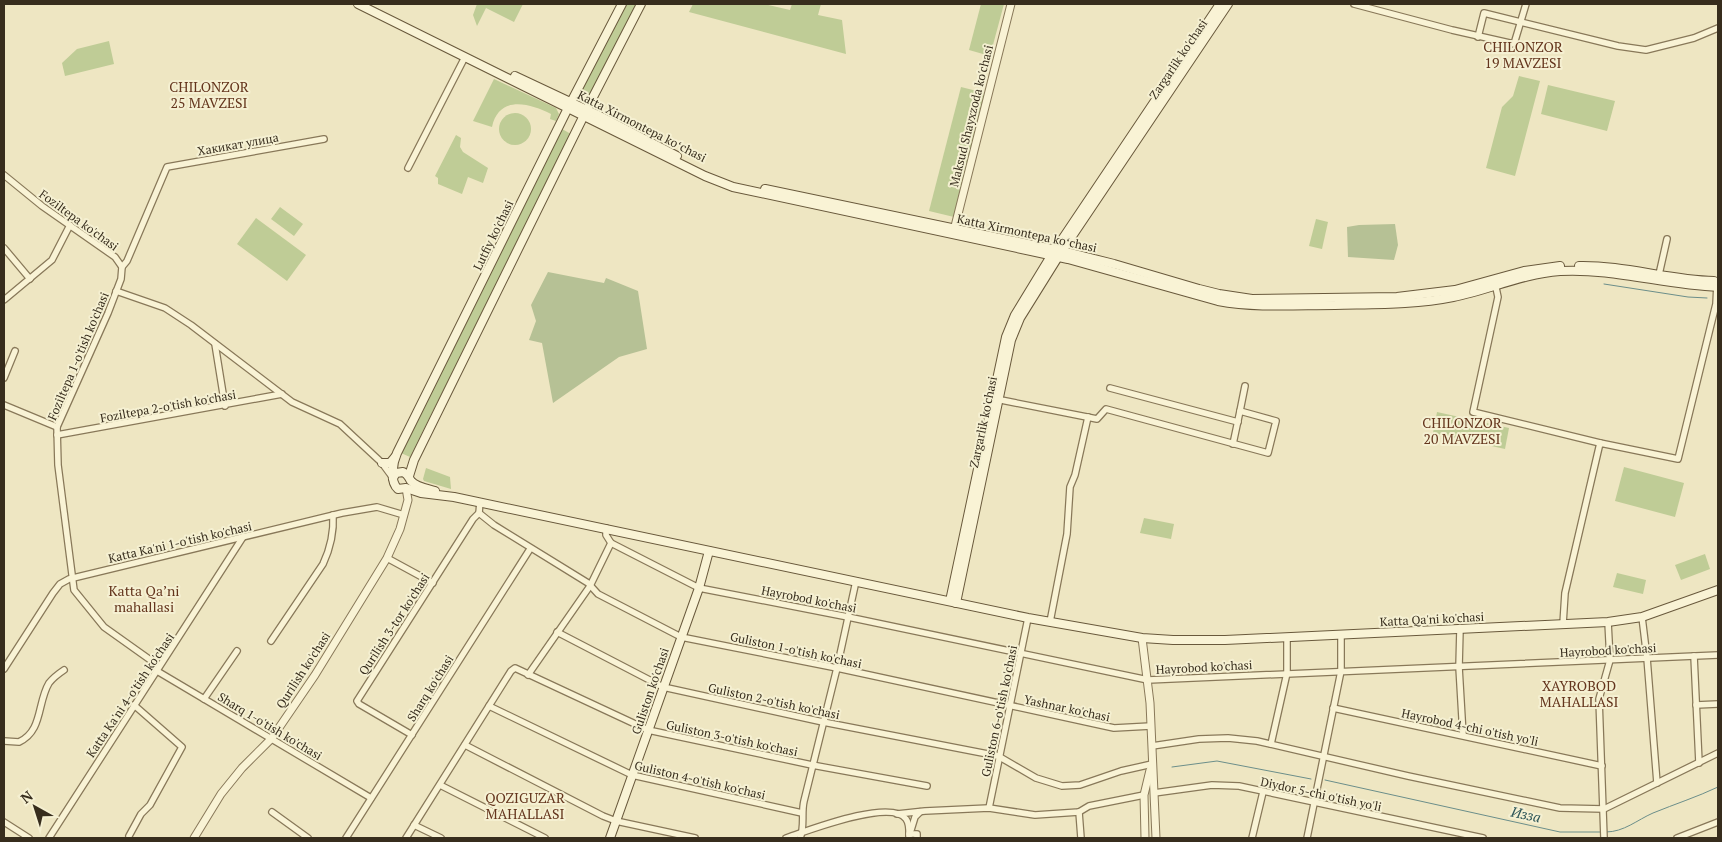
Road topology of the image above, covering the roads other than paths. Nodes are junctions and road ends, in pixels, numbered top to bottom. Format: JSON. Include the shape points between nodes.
{"nodes":[{"id":1,"x":358,"y":4,"type":"edge"},
{"id":2,"x":368,"y":4,"type":"edge"},
{"id":3,"x":622,"y":4,"type":"edge"},
{"id":4,"x":641,"y":4,"type":"edge"},
{"id":5,"x":1011,"y":4,"type":"edge"},
{"id":6,"x":1220,"y":4,"type":"edge"},
{"id":7,"x":1228,"y":4,"type":"edge"},
{"id":8,"x":1354,"y":4,"type":"edge"},
{"id":9,"x":1526,"y":4,"type":"edge"},
{"id":10,"x":1521,"y":22,"type":"junction"},
{"id":11,"x":1718,"y":28,"type":"edge"},
{"id":12,"x":1478,"y":37,"type":"junction"},
{"id":13,"x":465,"y":57,"type":"junction"},
{"id":14,"x":570,"y":105,"type":"junction"},
{"id":15,"x":585,"y":113,"type":"junction"},
{"id":16,"x":324,"y":139,"type":"dead end"},
{"id":17,"x":408,"y":168,"type":"dead end"},
{"id":18,"x":4,"y":175,"type":"edge"},
{"id":19,"x":70,"y":225,"type":"junction"},
{"id":20,"x":953,"y":232,"type":"junction"},
{"id":21,"x":1667,"y":240,"type":"dead end"},
{"id":22,"x":4,"y":248,"type":"edge"},
{"id":23,"x":1056,"y":253,"type":"junction"},
{"id":24,"x":122,"y":267,"type":"junction"},
{"id":25,"x":1659,"y":278,"type":"junction"},
{"id":26,"x":30,"y":279,"type":"junction"},
{"id":27,"x":1495,"y":282,"type":"junction"},
{"id":28,"x":1718,"y":284,"type":"edge"},
{"id":29,"x":116,"y":291,"type":"junction"},
{"id":30,"x":4,"y":300,"type":"edge"},
{"id":31,"x":215,"y":344,"type":"junction"},
{"id":32,"x":16,"y":351,"type":"dead end"},
{"id":33,"x":4,"y":378,"type":"edge"},
{"id":34,"x":1245,"y":386,"type":"dead end"},
{"id":35,"x":1110,"y":388,"type":"dead end"},
{"id":36,"x":282,"y":394,"type":"junction"},
{"id":37,"x":996,"y":399,"type":"junction"},
{"id":38,"x":4,"y":405,"type":"edge"},
{"id":39,"x":224,"y":406,"type":"junction"},
{"id":40,"x":1240,"y":411,"type":"junction"},
{"id":41,"x":1088,"y":417,"type":"junction"},
{"id":42,"x":1238,"y":422,"type":"junction"},
{"id":43,"x":58,"y":427,"type":"junction"},
{"id":44,"x":57,"y":435,"type":"junction"},
{"id":45,"x":1600,"y":443,"type":"junction"},
{"id":46,"x":1233,"y":444,"type":"junction"},
{"id":47,"x":395,"y":457,"type":"junction"},
{"id":48,"x":382,"y":463,"type":"junction"},
{"id":49,"x":394,"y":468,"type":"junction"},
{"id":50,"x":402,"y":472,"type":"junction"},
{"id":51,"x":393,"y":478,"type":"junction"},
{"id":52,"x":410,"y":478,"type":"junction"},
{"id":53,"x":406,"y":488,"type":"junction"},
{"id":54,"x":416,"y":491,"type":"junction"},
{"id":55,"x":454,"y":497,"type":"junction"},
{"id":56,"x":408,"y":500,"type":"junction"},
{"id":57,"x":480,"y":502,"type":"junction"},
{"id":58,"x":479,"y":513,"type":"junction"},
{"id":59,"x":404,"y":514,"type":"junction"},
{"id":60,"x":333,"y":515,"type":"junction"},
{"id":61,"x":606,"y":528,"type":"junction"},
{"id":62,"x":243,"y":537,"type":"junction"},
{"id":63,"x":611,"y":543,"type":"junction"},
{"id":64,"x":530,"y":548,"type":"junction"},
{"id":65,"x":709,"y":551,"type":"junction"},
{"id":66,"x":386,"y":558,"type":"junction"},
{"id":67,"x":71,"y":578,"type":"junction"},
{"id":68,"x":856,"y":581,"type":"junction"},
{"id":69,"x":433,"y":583,"type":"junction"},
{"id":70,"x":590,"y":586,"type":"junction"},
{"id":71,"x":699,"y":588,"type":"junction"},
{"id":72,"x":1718,"y":590,"type":"edge"},
{"id":73,"x":953,"y":602,"type":"junction"},
{"id":74,"x":848,"y":617,"type":"junction"},
{"id":75,"x":1642,"y":617,"type":"junction"},
{"id":76,"x":1028,"y":618,"type":"junction"},
{"id":77,"x":1050,"y":622,"type":"junction"},
{"id":78,"x":1608,"y":622,"type":"junction"},
{"id":79,"x":1563,"y":624,"type":"junction"},
{"id":80,"x":1460,"y":629,"type":"junction"},
{"id":81,"x":557,"y":632,"type":"junction"},
{"id":82,"x":1341,"y":635,"type":"junction"},
{"id":83,"x":681,"y":637,"type":"junction"},
{"id":84,"x":1287,"y":637,"type":"junction"},
{"id":85,"x":1142,"y":638,"type":"junction"},
{"id":86,"x":271,"y":641,"type":"dead end"},
{"id":87,"x":237,"y":651,"type":"dead end"},
{"id":88,"x":1021,"y":653,"type":"junction"},
{"id":89,"x":1718,"y":655,"type":"edge"},
{"id":90,"x":1694,"y":656,"type":"junction"},
{"id":91,"x":1647,"y":658,"type":"junction"},
{"id":92,"x":1610,"y":660,"type":"junction"},
{"id":93,"x":4,"y":667,"type":"edge"},
{"id":94,"x":837,"y":668,"type":"junction"},
{"id":95,"x":1459,"y":668,"type":"junction"},
{"id":96,"x":64,"y":670,"type":"dead end"},
{"id":97,"x":158,"y":670,"type":"junction"},
{"id":98,"x":1341,"y":671,"type":"junction"},
{"id":99,"x":1287,"y":673,"type":"junction"},
{"id":100,"x":528,"y":675,"type":"junction"},
{"id":101,"x":1148,"y":680,"type":"junction"},
{"id":102,"x":663,"y":687,"type":"junction"},
{"id":103,"x":204,"y":699,"type":"junction"},
{"id":104,"x":1718,"y":704,"type":"edge"},
{"id":105,"x":134,"y":705,"type":"junction"},
{"id":106,"x":1696,"y":705,"type":"junction"},
{"id":107,"x":489,"y":706,"type":"junction"},
{"id":108,"x":1009,"y":706,"type":"junction"},
{"id":109,"x":1332,"y":708,"type":"junction"},
{"id":110,"x":824,"y":722,"type":"junction"},
{"id":111,"x":1151,"y":726,"type":"junction"},
{"id":112,"x":648,"y":730,"type":"junction"},
{"id":113,"x":412,"y":735,"type":"junction"},
{"id":114,"x":1463,"y":736,"type":"junction"},
{"id":115,"x":272,"y":738,"type":"junction"},
{"id":116,"x":4,"y":741,"type":"edge"},
{"id":117,"x":465,"y":744,"type":"junction"},
{"id":118,"x":1271,"y":744,"type":"junction"},
{"id":119,"x":1152,"y":746,"type":"junction"},
{"id":120,"x":1718,"y":754,"type":"edge"},
{"id":121,"x":998,"y":756,"type":"junction"},
{"id":122,"x":1323,"y":756,"type":"junction"},
{"id":123,"x":1699,"y":763,"type":"junction"},
{"id":124,"x":1152,"y":764,"type":"junction"},
{"id":125,"x":812,"y":765,"type":"junction"},
{"id":126,"x":1602,"y":766,"type":"junction"},
{"id":127,"x":632,"y":775,"type":"junction"},
{"id":128,"x":1657,"y":783,"type":"junction"},
{"id":129,"x":440,"y":785,"type":"junction"},
{"id":130,"x":928,"y":786,"type":"dead end"},
{"id":131,"x":1263,"y":792,"type":"junction"},
{"id":132,"x":1154,"y":793,"type":"junction"},
{"id":133,"x":1144,"y":795,"type":"junction"},
{"id":134,"x":371,"y":798,"type":"junction"},
{"id":135,"x":1314,"y":802,"type":"junction"},
{"id":136,"x":989,"y":808,"type":"junction"},
{"id":137,"x":1604,"y":809,"type":"junction"},
{"id":138,"x":925,"y":811,"type":"junction"},
{"id":139,"x":272,"y":812,"type":"dead end"},
{"id":140,"x":1079,"y":812,"type":"junction"},
{"id":141,"x":802,"y":813,"type":"junction"},
{"id":142,"x":897,"y":814,"type":"junction"},
{"id":143,"x":616,"y":820,"type":"junction"},
{"id":144,"x":4,"y":822,"type":"edge"},
{"id":145,"x":1718,"y":822,"type":"edge"},
{"id":146,"x":414,"y":825,"type":"junction"},
{"id":147,"x":1144,"y":826,"type":"junction"},
{"id":148,"x":1156,"y":826,"type":"junction"},
{"id":149,"x":801,"y":835,"type":"edge"},
{"id":150,"x":129,"y":836,"type":"dead end"},
{"id":151,"x":910,"y":836,"type":"edge"},
{"id":152,"x":305,"y":837,"type":"edge"},
{"id":153,"x":29,"y":838,"type":"edge"},
{"id":154,"x":49,"y":838,"type":"edge"},
{"id":155,"x":194,"y":838,"type":"edge"},
{"id":156,"x":346,"y":838,"type":"edge"},
{"id":157,"x":406,"y":838,"type":"edge"},
{"id":158,"x":440,"y":838,"type":"edge"},
{"id":159,"x":545,"y":838,"type":"edge"},
{"id":160,"x":610,"y":838,"type":"edge"},
{"id":161,"x":695,"y":838,"type":"edge"},
{"id":162,"x":786,"y":838,"type":"edge"},
{"id":163,"x":917,"y":838,"type":"edge"},
{"id":164,"x":1081,"y":838,"type":"edge"},
{"id":165,"x":1145,"y":838,"type":"edge"},
{"id":166,"x":1156,"y":838,"type":"edge"},
{"id":167,"x":1252,"y":838,"type":"edge"},
{"id":168,"x":1307,"y":838,"type":"edge"},
{"id":169,"x":1483,"y":838,"type":"edge"},
{"id":170,"x":1604,"y":838,"type":"edge"},
{"id":171,"x":1677,"y":838,"type":"edge"}],
"edges":[{"from":1,"to":13,"type":"main road","name":"Katta Xirmontepa koʻchasi"},
{"from":2,"to":14,"type":"main road","name":"Katta Xirmontepa koʻchasi"},
{"from":3,"to":14,"type":"main road","name":"Lutfiy ko'chasi"},
{"from":4,"to":15,"type":"main road"},
{"from":5,"to":20,"type":"street","name":"Maksud Shayxzoda ko'chasi"},
{"from":6,"to":23,"type":"main road","name":"Zargarlik ko'chasi"},
{"from":7,"to":23,"type":"main road","name":"Zargarlik ko'chasi"},
{"from":8,"to":12,"type":"street"},
{"from":9,"to":10,"type":"street"},
{"from":10,"to":11,"type":"street","via":[[1646,50],[1694,38]]},
{"from":10,"to":12,"type":"street","via":[[1514,44]]},
{"from":10,"to":12,"type":"street","via":[[1484,13]]},
{"from":13,"to":14,"type":"main road","name":"Katta Xirmontepa koʻchasi"},
{"from":13,"to":17,"type":"street"},
{"from":14,"to":15,"type":"main road","name":"Katta Xirmontepa koʻchasi"},
{"from":14,"to":47,"type":"main road","name":"Lutfiy ko'chasi"},
{"from":15,"to":20,"type":"main road","name":"Katta Xirmontepa koʻchasi","via":[[705,176],[733,187]]},
{"from":15,"to":52,"type":"main road","via":[[414,460]]},
{"from":16,"to":24,"type":"street","name":"Хакикат улица","via":[[166,168]]},
{"from":18,"to":19,"type":"street","name":"Foziltepa ko'chasi"},
{"from":19,"to":24,"type":"street","name":"Foziltepa ko'chasi","via":[[115,257]]},
{"from":19,"to":26,"type":"street","via":[[54,257]]},
{"from":20,"to":23,"type":"main road","name":"Katta Xirmontepa koʻchasi"},
{"from":21,"to":25,"type":"street"},
{"from":22,"to":26,"type":"street"},
{"from":23,"to":27,"type":"main road","name":"Katta Xirmontepa koʻchasi","via":[[1114,264],[1219,294],[1252,299],[1397,298]]},
{"from":23,"to":27,"type":"main road","name":"Katta Xirmontepa koʻchasi","via":[[1218,300],[1252,305],[1397,304],[1443,299]]},
{"from":23,"to":37,"type":"main road","name":"Zargarlik ko'chasi","via":[[1011,340]]},
{"from":24,"to":29,"type":"street","name":"Foziltepa ko'chasi"},
{"from":25,"to":27,"type":"main road","name":"Katta Xirmontepa koʻchasi","via":[[1571,271]]},
{"from":25,"to":28,"type":"main road","name":"Katta Xirmontepa koʻchasi","via":[[1688,285]]},
{"from":26,"to":30,"type":"street"},
{"from":27,"to":45,"type":"street","via":[[1498,297],[1473,412]]},
{"from":28,"to":45,"type":"street","via":[[1716,304],[1678,459]]},
{"from":29,"to":31,"type":"street","via":[[165,308]]},
{"from":29,"to":43,"type":"street","name":"Foziltepa 1-o'tish ko'chasi"},
{"from":31,"to":36,"type":"street"},
{"from":31,"to":39,"type":"street"},
{"from":32,"to":33,"type":"street"},
{"from":34,"to":40,"type":"street"},
{"from":35,"to":42,"type":"street"},
{"from":36,"to":39,"type":"street","name":"Foziltepa 2-o'tish ko'chasi"},
{"from":36,"to":48,"type":"street","via":[[340,424]]},
{"from":37,"to":41,"type":"street"},
{"from":37,"to":73,"type":"main road","name":"Zargarlik ko'chasi"},
{"from":38,"to":43,"type":"street"},
{"from":39,"to":44,"type":"street","name":"Foziltepa 2-o'tish ko'chasi"},
{"from":40,"to":42,"type":"street"},
{"from":40,"to":46,"type":"street","via":[[1276,421],[1268,453]]},
{"from":41,"to":46,"type":"street","via":[[1097,418],[1106,409]]},
{"from":41,"to":77,"type":"street","via":[[1070,487],[1067,534]]},
{"from":42,"to":46,"type":"street"},
{"from":43,"to":44,"type":"street","name":"Foziltepa 1-o'tish ko'chasi"},
{"from":44,"to":67,"type":"street","name":"Foziltepa 1-o'tish ko'chasi"},
{"from":45,"to":79,"type":"street","via":[[1565,593]]},
{"from":47,"to":48,"type":"main road","via":[[390,463]]},
{"from":47,"to":49,"type":"main road","name":"Lutfiy ko'chasi"},
{"from":48,"to":49,"type":"street"},
{"from":48,"to":51,"type":"street"},
{"from":49,"to":50,"type":"street"},
{"from":49,"to":51,"type":"main road","name":"Lutfiy ko'chasi"},
{"from":50,"to":51,"type":"main road"},
{"from":50,"to":52,"type":"main road"},
{"from":51,"to":53,"type":"main road","via":[[396,488]]},
{"from":52,"to":53,"type":"main road"},
{"from":52,"to":55,"type":"main road","via":[[419,485]]},
{"from":53,"to":54,"type":"main road"},
{"from":53,"to":56,"type":"street","name":"Qurilish ko'chasi"},
{"from":54,"to":55,"type":"main road"},
{"from":54,"to":56,"type":"street","name":"Qurilish ko'chasi"},
{"from":55,"to":57,"type":"main road","name":"Katta Qa'ni ko'chasi"},
{"from":56,"to":59,"type":"street","name":"Qurilish ko'chasi"},
{"from":57,"to":58,"type":"street"},
{"from":57,"to":61,"type":"main road","name":"Katta Qa'ni ko'chasi"},
{"from":58,"to":64,"type":"street","name":"Guliston 1-o'tish ko'chasi"},
{"from":58,"to":69,"type":"street","name":"Qurilish 3-tor ko'chasi"},
{"from":59,"to":60,"type":"street","name":"Katta Ka'ni 1-o'tish ko'chasi","via":[[377,507]]},
{"from":59,"to":66,"type":"street","name":"Qurilish ko'chasi"},
{"from":60,"to":62,"type":"street","name":"Katta Ka'ni 1-o'tish ko'chasi"},
{"from":60,"to":86,"type":"street","via":[[330,550]]},
{"from":61,"to":63,"type":"street"},
{"from":61,"to":65,"type":"main road","name":"Katta Qa'ni ko'chasi"},
{"from":62,"to":67,"type":"street","name":"Katta Ka'ni 1-o'tish ko'chasi"},
{"from":62,"to":97,"type":"street","name":"Katta Ka'ni 4-o'tish ko'chasi"},
{"from":63,"to":70,"type":"street"},
{"from":63,"to":71,"type":"street","name":"Hayrobod ko'chasi"},
{"from":64,"to":70,"type":"street","name":"Guliston 1-o'tish ko'chasi"},
{"from":64,"to":113,"type":"street","name":"Sharq ko'chasi"},
{"from":65,"to":68,"type":"main road","name":"Katta Qa'ni ko'chasi"},
{"from":65,"to":71,"type":"main road","name":"Guliston ko'chasi"},
{"from":66,"to":69,"type":"street"},
{"from":66,"to":115,"type":"street","name":"Qurilish ko'chasi","via":[[315,675]]},
{"from":67,"to":93,"type":"street","name":"Katta Ka'ni 1-o'tish ko'chasi","via":[[53,593]]},
{"from":67,"to":97,"type":"street","name":"Foziltepa 1-o'tish ko'chasi","via":[[78,596],[104,627],[156,664]]},
{"from":68,"to":73,"type":"main road","name":"Katta Qa'ni ko'chasi"},
{"from":68,"to":74,"type":"street","name":"Guliston 3-o'tish ko'chasi"},
{"from":69,"to":113,"type":"street","name":"Qurilish 3-tor ko'chasi","via":[[356,702]]},
{"from":70,"to":81,"type":"street"},
{"from":70,"to":83,"type":"street","name":"Guliston 1-o'tish ko'chasi","via":[[598,594]]},
{"from":71,"to":74,"type":"street","name":"Hayrobod ko'chasi"},
{"from":71,"to":83,"type":"main road","name":"Guliston ko'chasi"},
{"from":72,"to":75,"type":"main road","name":"Katta Qa'ni ko'chasi"},
{"from":73,"to":76,"type":"main road","name":"Katta Qa'ni ko'chasi"},
{"from":74,"to":88,"type":"street","name":"Hayrobod ko'chasi"},
{"from":74,"to":94,"type":"street","name":"Guliston 3-o'tish ko'chasi"},
{"from":75,"to":78,"type":"main road","name":"Katta Qa'ni ko'chasi"},
{"from":75,"to":91,"type":"street"},
{"from":76,"to":77,"type":"main road","name":"Katta Qa'ni ko'chasi"},
{"from":76,"to":88,"type":"street","name":"Guliston 6-o'tish ko'chasi"},
{"from":77,"to":85,"type":"main road","name":"Katta Qa'ni ko'chasi"},
{"from":78,"to":79,"type":"main road","name":"Katta Qa'ni ko'chasi"},
{"from":78,"to":92,"type":"street"},
{"from":79,"to":80,"type":"main road","name":"Katta Qa'ni ko'chasi"},
{"from":80,"to":82,"type":"main road","name":"Katta Qa'ni ko'chasi"},
{"from":80,"to":95,"type":"street"},
{"from":81,"to":100,"type":"street"},
{"from":81,"to":102,"type":"street","name":"Guliston 2-o'tish ko'chasi"},
{"from":82,"to":84,"type":"main road","name":"Katta Qa'ni ko'chasi"},
{"from":82,"to":98,"type":"street"},
{"from":83,"to":94,"type":"street","name":"Guliston 1-o'tish ko'chasi"},
{"from":83,"to":102,"type":"main road","name":"Guliston ko'chasi"},
{"from":84,"to":85,"type":"main road","name":"Katta Qa'ni ko'chasi"},
{"from":84,"to":99,"type":"street"},
{"from":85,"to":101,"type":"street"},
{"from":87,"to":103,"type":"street"},
{"from":88,"to":101,"type":"street","name":"Hayrobod ko'chasi"},
{"from":88,"to":108,"type":"street","name":"Guliston 6-o'tish ko'chasi"},
{"from":89,"to":90,"type":"street","name":"Hayrobod ko'chasi"},
{"from":90,"to":91,"type":"street","name":"Hayrobod ko'chasi"},
{"from":90,"to":106,"type":"street"},
{"from":91,"to":92,"type":"street","name":"Hayrobod ko'chasi"},
{"from":91,"to":128,"type":"street"},
{"from":92,"to":95,"type":"street","name":"Hayrobod ko'chasi"},
{"from":92,"to":126,"type":"street","via":[[1600,699]]},
{"from":94,"to":108,"type":"street","name":"Guliston 1-o'tish ko'chasi"},
{"from":94,"to":110,"type":"street","name":"Guliston 3-o'tish ko'chasi"},
{"from":95,"to":98,"type":"street","name":"Hayrobod ko'chasi"},
{"from":95,"to":114,"type":"street"},
{"from":96,"to":116,"type":"street","via":[[48,685],[30,735],[19,742]]},
{"from":97,"to":103,"type":"street","name":"Sharq 1-o'tish ko'chasi"},
{"from":97,"to":105,"type":"street","name":"Katta Ka'ni 4-o'tish ko'chasi"},
{"from":98,"to":99,"type":"street","name":"Hayrobod ko'chasi"},
{"from":98,"to":109,"type":"street"},
{"from":99,"to":101,"type":"street","name":"Hayrobod ko'chasi"},
{"from":99,"to":118,"type":"street"},
{"from":100,"to":107,"type":"street","name":"Guliston 3-o'tish ko'chasi","via":[[513,668]]},
{"from":100,"to":112,"type":"street","name":"Guliston 3-o'tish ko'chasi"},
{"from":101,"to":111,"type":"street"},
{"from":102,"to":110,"type":"street","name":"Guliston 2-o'tish ko'chasi"},
{"from":102,"to":112,"type":"main road","name":"Guliston ko'chasi"},
{"from":103,"to":115,"type":"street","name":"Sharq 1-o'tish ko'chasi"},
{"from":104,"to":106,"type":"street"},
{"from":105,"to":150,"type":"street","via":[[182,747]]},
{"from":105,"to":154,"type":"street","name":"Katta Ka'ni 4-o'tish ko'chasi"},
{"from":106,"to":123,"type":"street"},
{"from":107,"to":117,"type":"street"},
{"from":107,"to":127,"type":"street","name":"Guliston 4-o'tish ko'chasi"},
{"from":108,"to":111,"type":"street","name":"Yashnar ko'chasi","via":[[1114,728]]},
{"from":108,"to":121,"type":"street","name":"Guliston 6-o'tish ko'chasi"},
{"from":109,"to":114,"type":"street","name":"Hayrobod 4-chi o'tish yo'li"},
{"from":109,"to":122,"type":"street"},
{"from":110,"to":121,"type":"street","name":"Guliston 2-o'tish ko'chasi"},
{"from":110,"to":125,"type":"street","name":"Guliston 3-o'tish ko'chasi"},
{"from":111,"to":119,"type":"street"},
{"from":112,"to":125,"type":"street","name":"Guliston 3-o'tish ko'chasi"},
{"from":112,"to":127,"type":"main road","name":"Guliston ko'chasi"},
{"from":113,"to":134,"type":"street","name":"Sharq ko'chasi"},
{"from":114,"to":126,"type":"street","name":"Hayrobod 4-chi o'tish yo'li"},
{"from":115,"to":134,"type":"street","name":"Sharq 1-o'tish ko'chasi"},
{"from":115,"to":155,"type":"street","name":"Qurilish ko'chasi","via":[[221,794]]},
{"from":117,"to":129,"type":"street"},
{"from":117,"to":143,"type":"street"},
{"from":118,"to":119,"type":"street","via":[[1214,738]]},
{"from":118,"to":122,"type":"street"},
{"from":119,"to":124,"type":"street"},
{"from":120,"to":123,"type":"street"},
{"from":121,"to":124,"type":"street","name":"Guliston 2-o'tish ko'chasi","via":[[1036,778],[1062,786],[1080,785]]},
{"from":121,"to":136,"type":"street","name":"Guliston 6-o'tish ko'chasi"},
{"from":122,"to":135,"type":"street"},
{"from":122,"to":137,"type":"street","via":[[1560,808]]},
{"from":123,"to":128,"type":"street"},
{"from":124,"to":132,"type":"street"},
{"from":124,"to":133,"type":"street"},
{"from":125,"to":130,"type":"street","name":"Guliston 3-o'tish ko'chasi"},
{"from":125,"to":141,"type":"street","name":"Guliston 3-o'tish ko'chasi"},
{"from":126,"to":137,"type":"street"},
{"from":127,"to":141,"type":"street","name":"Guliston 4-o'tish ko'chasi"},
{"from":127,"to":143,"type":"main road","name":"Guliston ko'chasi"},
{"from":128,"to":137,"type":"street"},
{"from":129,"to":146,"type":"street"},
{"from":129,"to":159,"type":"street"},
{"from":131,"to":132,"type":"street","name":"Diydor 5-chi o'tish yo'li","via":[[1239,786],[1212,785]]},
{"from":131,"to":135,"type":"street","name":"Diydor 5-chi o'tish yo'li"},
{"from":131,"to":167,"type":"street"},
{"from":132,"to":148,"type":"street"},
{"from":133,"to":140,"type":"street","via":[[1089,806]]},
{"from":133,"to":147,"type":"street"},
{"from":134,"to":156,"type":"street","name":"Sharq ko'chasi"},
{"from":135,"to":168,"type":"street"},
{"from":135,"to":169,"type":"street","name":"Diydor 5-chi o'tish yo'li"},
{"from":136,"to":138,"type":"street"},
{"from":136,"to":140,"type":"street","via":[[1035,815]]},
{"from":137,"to":170,"type":"street"},
{"from":138,"to":142,"type":"street"},
{"from":138,"to":151,"type":"street","via":[[916,815]]},
{"from":139,"to":152,"type":"street"},
{"from":140,"to":164,"type":"street"},
{"from":141,"to":149,"type":"street","name":"Guliston 3-o'tish ko'chasi"},
{"from":142,"to":149,"type":"street","via":[[865,814],[842,819]]},
{"from":142,"to":151,"type":"street","via":[[906,819]]},
{"from":143,"to":160,"type":"main road","name":"Guliston ko'chasi"},
{"from":143,"to":161,"type":"street"},
{"from":144,"to":153,"type":"street"},
{"from":145,"to":171,"type":"street"},
{"from":146,"to":157,"type":"street"},
{"from":146,"to":158,"type":"street"},
{"from":147,"to":148,"type":"street"},
{"from":147,"to":165,"type":"street"},
{"from":148,"to":166,"type":"street"},
{"from":149,"to":162,"type":"street"},
{"from":151,"to":163,"type":"street","via":[[917,834]]}]}
